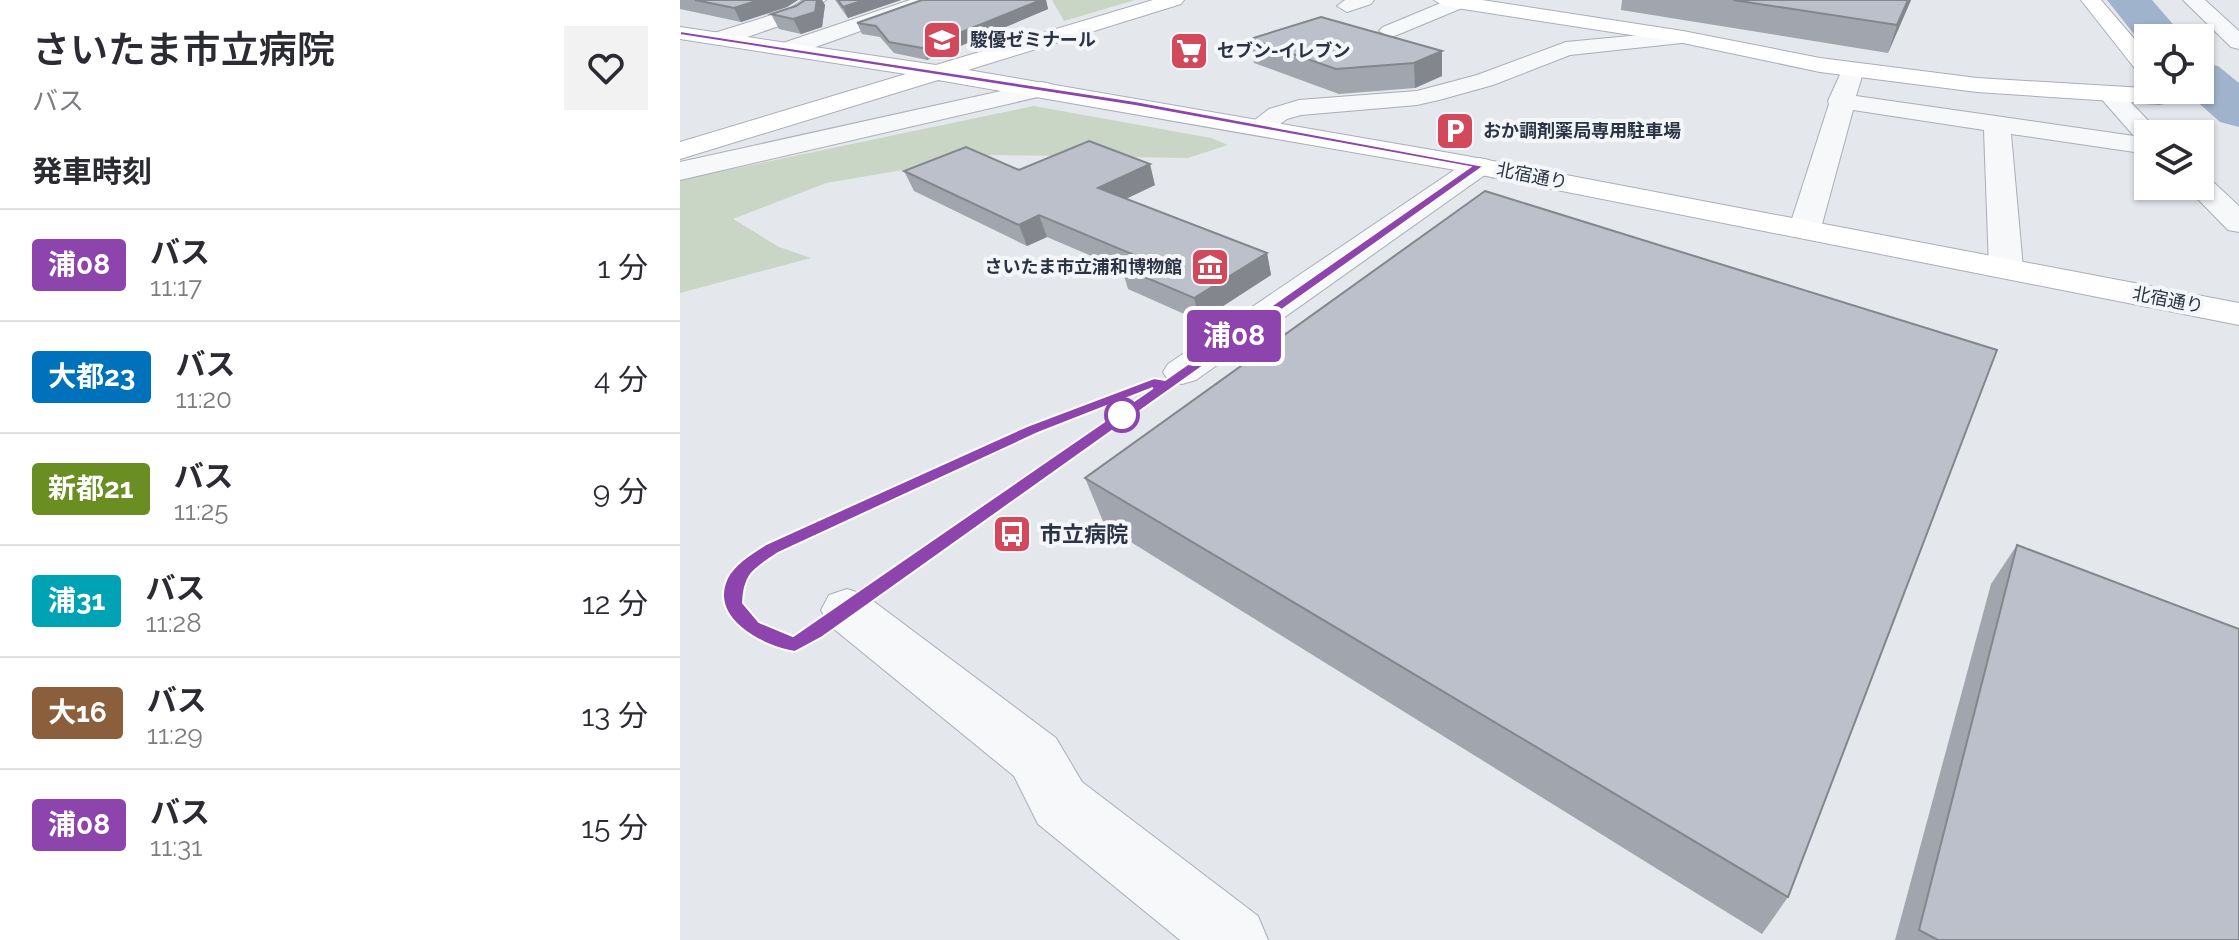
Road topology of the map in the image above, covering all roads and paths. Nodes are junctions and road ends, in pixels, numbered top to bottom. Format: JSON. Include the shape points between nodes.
{"nodes":[{"id":1,"x":816,"y":0,"type":"edge"},
{"id":2,"x":929,"y":0,"type":"edge"},
{"id":3,"x":1174,"y":0,"type":"edge"},
{"id":4,"x":2091,"y":0,"type":"edge"},
{"id":5,"x":2193,"y":0,"type":"edge"},
{"id":6,"x":1452,"y":1,"type":"edge"},
{"id":7,"x":1390,"y":31,"type":"dead end"},
{"id":8,"x":680,"y":33,"type":"edge"},
{"id":9,"x":1683,"y":37,"type":"junction"},
{"id":10,"x":719,"y":39,"type":"junction"},
{"id":11,"x":2239,"y":42,"type":"edge"},
{"id":12,"x":788,"y":49,"type":"junction"},
{"id":13,"x":2134,"y":53,"type":"edge"},
{"id":14,"x":1852,"y":68,"type":"junction"},
{"id":15,"x":940,"y":72,"type":"junction"},
{"id":16,"x":1042,"y":89,"type":"junction"},
{"id":17,"x":2109,"y":94,"type":"junction"},
{"id":18,"x":2134,"y":96,"type":"edge"},
{"id":19,"x":1840,"y":101,"type":"junction"},
{"id":20,"x":2134,"y":120,"type":"edge"},
{"id":21,"x":1997,"y":124,"type":"junction"},
{"id":22,"x":1260,"y":126,"type":"junction"},
{"id":23,"x":2134,"y":144,"type":"edge"},
{"id":24,"x":680,"y":151,"type":"edge"},
{"id":25,"x":1479,"y":166,"type":"junction"},
{"id":26,"x":680,"y":171,"type":"edge"},
{"id":27,"x":2214,"y":199,"type":"edge"},
{"id":28,"x":2239,"y":223,"type":"edge"},
{"id":29,"x":1805,"y":228,"type":"junction"},
{"id":30,"x":2006,"y":268,"type":"junction"},
{"id":31,"x":2239,"y":314,"type":"edge"},
{"id":32,"x":1182,"y":372,"type":"dead end"},
{"id":33,"x":847,"y":610,"type":"dead end"},
{"id":34,"x":1234,"y":940,"type":"edge"}],
"edges":[{"from":1,"to":10,"type":"street","via":[[795,14]]},
{"from":2,"to":12,"type":"street"},
{"from":3,"to":15,"type":"street"},
{"from":4,"to":13,"type":"street"},
{"from":5,"to":11,"type":"street"},
{"from":6,"to":7,"type":"street"},
{"from":6,"to":9,"type":"street"},
{"from":8,"to":10,"type":"street","name":"北宿通り"},
{"from":9,"to":14,"type":"street"},
{"from":9,"to":22,"type":"street","via":[[1566,49],[1439,93],[1299,108]]},
{"from":10,"to":12,"type":"street","name":"北宿通り"},
{"from":12,"to":15,"type":"street","name":"北宿通り"},
{"from":14,"to":17,"type":"street","via":[[1977,85]]},
{"from":14,"to":19,"type":"street"},
{"from":15,"to":16,"type":"street","name":"北宿通り"},
{"from":15,"to":24,"type":"street"},
{"from":16,"to":22,"type":"street","name":"北宿通り"},
{"from":16,"to":26,"type":"street"},
{"from":17,"to":18,"type":"street"},
{"from":17,"to":20,"type":"street"},
{"from":19,"to":21,"type":"street"},
{"from":19,"to":29,"type":"street"},
{"from":21,"to":23,"type":"street"},
{"from":21,"to":30,"type":"street"},
{"from":22,"to":25,"type":"street","name":"北宿通り"},
{"from":25,"to":29,"type":"street","name":"北宿通り"},
{"from":25,"to":32,"type":"street"},
{"from":27,"to":28,"type":"street"},
{"from":29,"to":30,"type":"street","name":"北宿通り"},
{"from":30,"to":31,"type":"street","name":"北宿通り"},
{"from":33,"to":34,"type":"street","via":[[1035,757],[1060,803]]}]}
